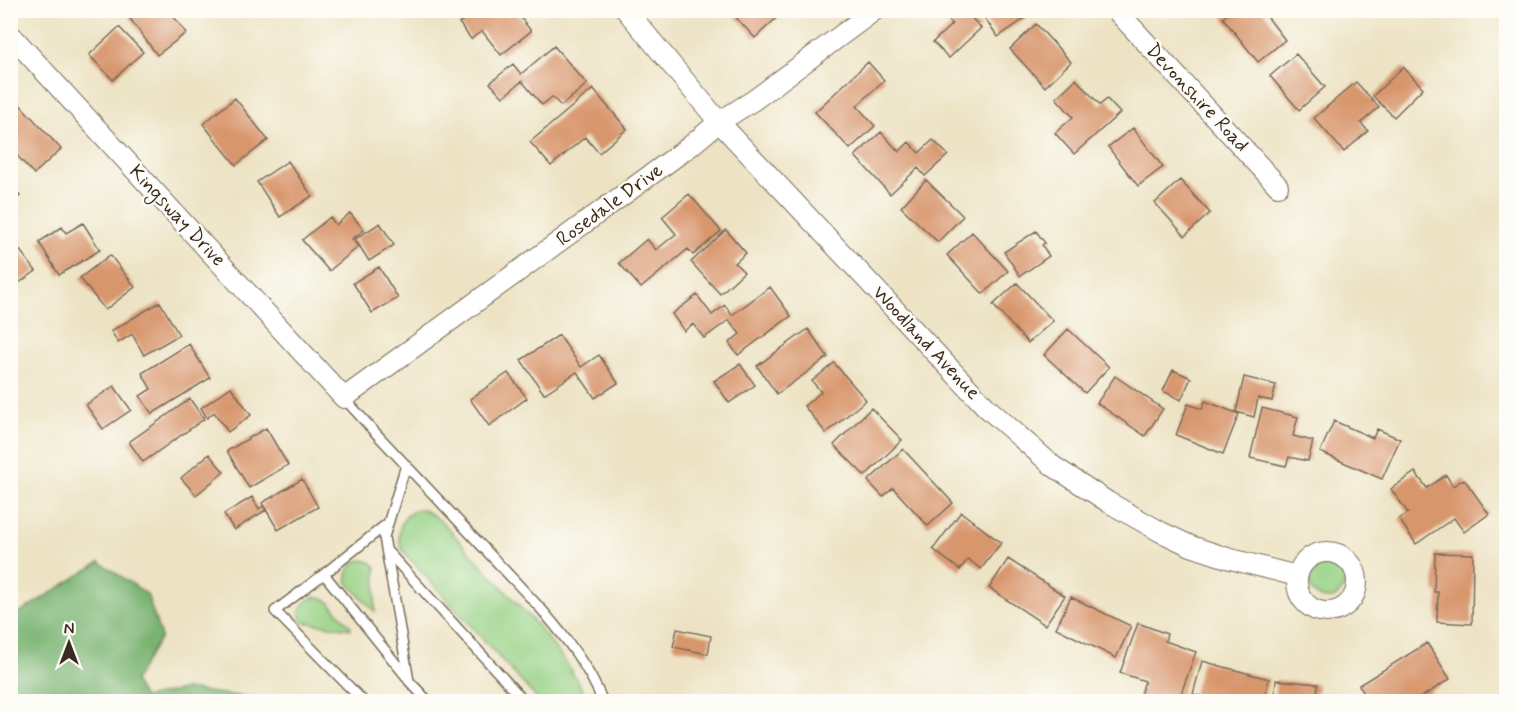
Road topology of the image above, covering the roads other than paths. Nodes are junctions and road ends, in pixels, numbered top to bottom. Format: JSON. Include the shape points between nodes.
{"nodes":[{"id":1,"x":626,"y":10,"type":"edge"},
{"id":2,"x":875,"y":10,"type":"edge"},
{"id":3,"x":1116,"y":10,"type":"edge"},
{"id":4,"x":10,"y":34,"type":"edge"},
{"id":5,"x":719,"y":122,"type":"junction"},
{"id":6,"x":1278,"y":186,"type":"dead end"},
{"id":7,"x":344,"y":398,"type":"junction"},
{"id":8,"x":406,"y":465,"type":"junction"},
{"id":9,"x":388,"y":523,"type":"junction"},
{"id":10,"x":386,"y":550,"type":"junction"},
{"id":11,"x":324,"y":574,"type":"junction"},
{"id":12,"x":1297,"y":576,"type":"dead end"},
{"id":13,"x":409,"y":681,"type":"junction"},
{"id":14,"x":364,"y":702,"type":"edge"},
{"id":15,"x":429,"y":702,"type":"edge"},
{"id":16,"x":525,"y":702,"type":"edge"},
{"id":17,"x":603,"y":702,"type":"edge"}],
"edges":[{"from":1,"to":5,"type":"street","name":"Woodland Avenue"},
{"from":2,"to":5,"type":"street","name":"Rosedale Drive"},
{"from":3,"to":6,"type":"street","name":"Devonshire Road"},
{"from":4,"to":7,"type":"street","name":"Kingsway Drive"},
{"from":5,"to":7,"type":"street","name":"Rosedale Drive"},
{"from":5,"to":12,"type":"street","name":"Woodland Avenue","via":[[986,407],[1053,466],[1171,537],[1227,558]]},
{"from":7,"to":8,"type":"lane"},
{"from":8,"to":9,"type":"lane"},
{"from":8,"to":17,"type":"lane","via":[[564,636],[584,663]]},
{"from":9,"to":10,"type":"lane"},
{"from":9,"to":11,"type":"lane"},
{"from":10,"to":13,"type":"lane"},
{"from":10,"to":16,"type":"lane"},
{"from":11,"to":13,"type":"lane"},
{"from":11,"to":14,"type":"lane","via":[[275,611]]},
{"from":13,"to":15,"type":"lane"}]}
